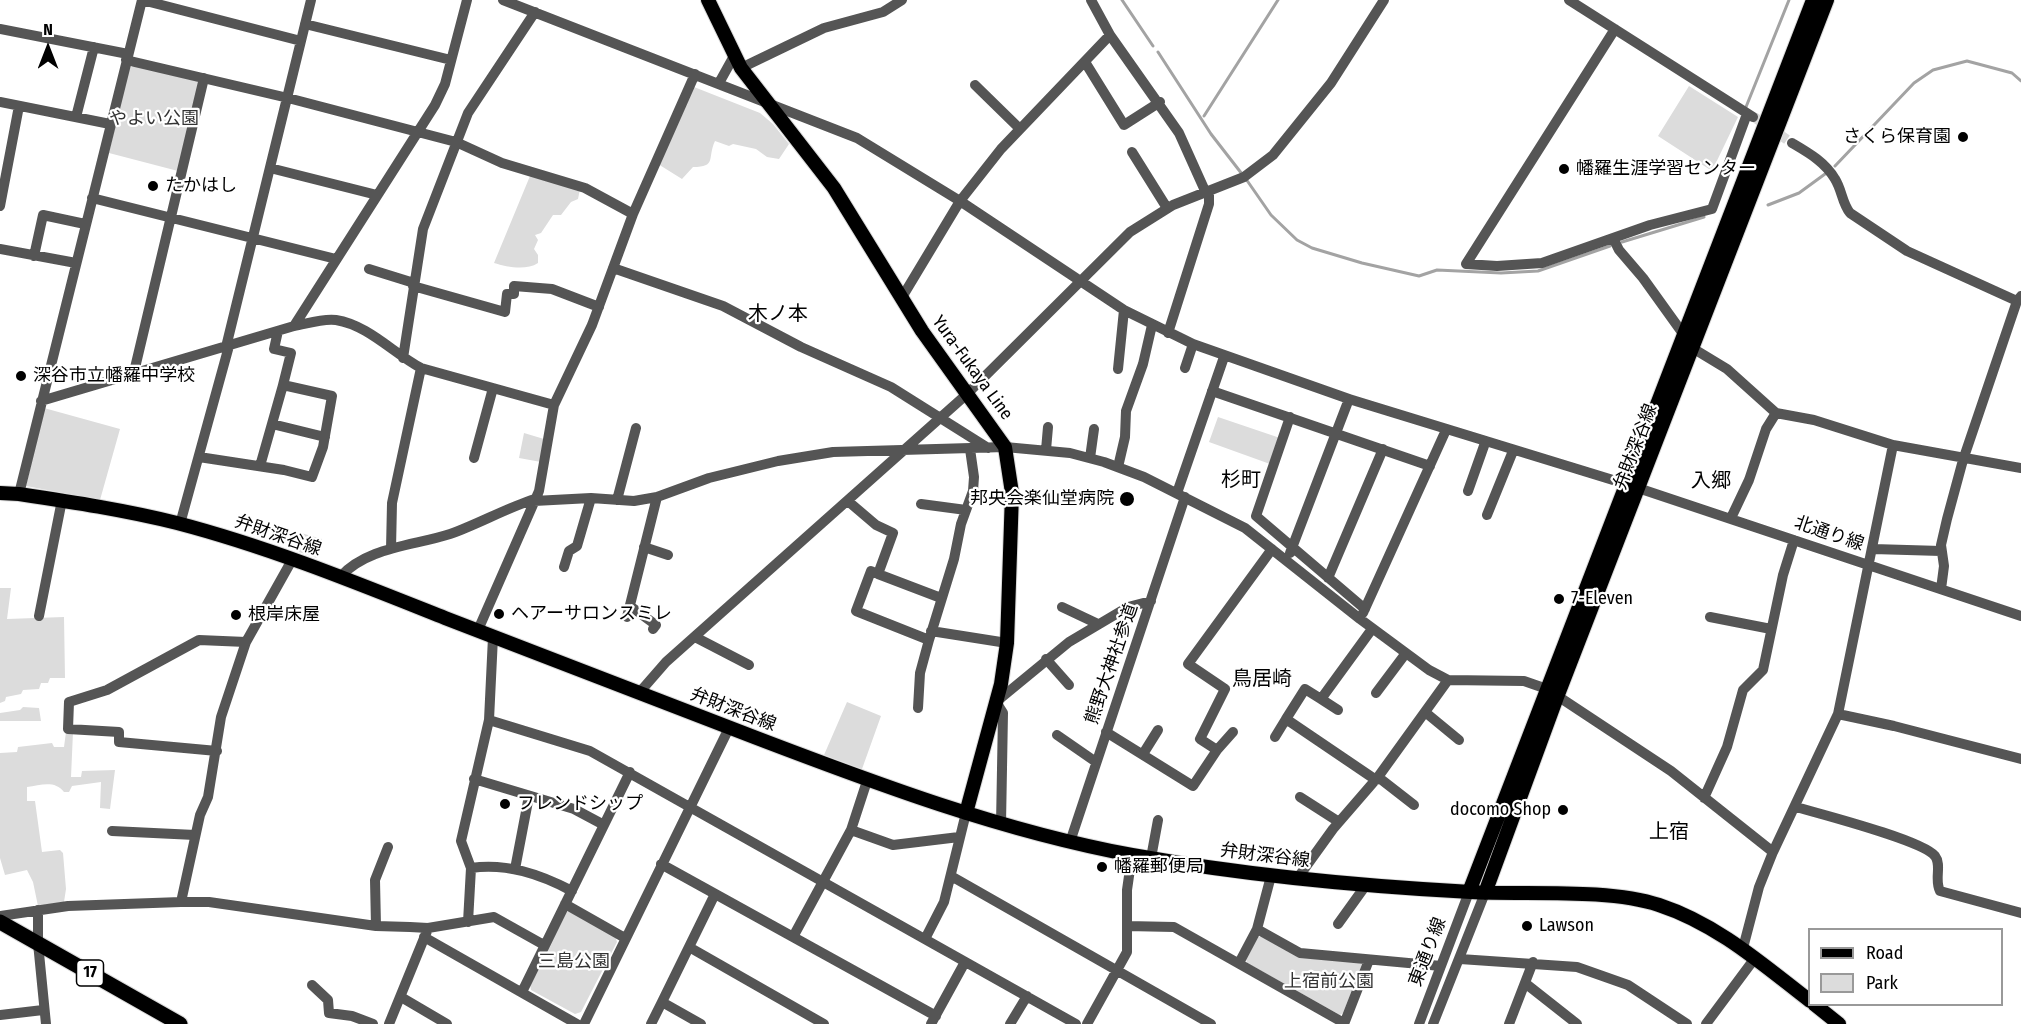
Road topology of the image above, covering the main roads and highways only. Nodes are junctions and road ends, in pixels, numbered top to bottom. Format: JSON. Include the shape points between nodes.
{"nodes":[{"id":1,"x":708,"y":0,"type":"edge"},
{"id":2,"x":1813,"y":0,"type":"edge"},
{"id":3,"x":1827,"y":0,"type":"edge"},
{"id":4,"x":1633,"y":486,"type":"junction"},
{"id":5,"x":0,"y":493,"type":"edge"},
{"id":6,"x":1552,"y":693,"type":"junction"},
{"id":7,"x":966,"y":813,"type":"junction"},
{"id":8,"x":1469,"y":892,"type":"junction"},
{"id":9,"x":1485,"y":893,"type":"junction"},
{"id":10,"x":0,"y":922,"type":"edge"},
{"id":11,"x":1808,"y":1000,"type":"edge"},
{"id":12,"x":1815,"y":1006,"type":"edge"},
{"id":13,"x":180,"y":1024,"type":"edge"},
{"id":14,"x":1839,"y":1024,"type":"edge"}],
"edges":[{"from":1,"to":7,"type":"main road","name":"Yura-Fukaya Line","via":[[737,62],[834,188],[901,299],[1005,447],[1012,493],[1007,643],[996,702]]},
{"from":2,"to":4,"type":"main road","name":"弁財深谷線","via":[[1682,336]]},
{"from":3,"to":4,"type":"main road","name":"弁財深谷線","via":[[1694,349]]},
{"from":4,"to":6,"type":"main road","name":"弁財深谷線"},
{"from":5,"to":7,"type":"main road","name":"弁財深谷線","via":[[62,500],[180,524],[292,560],[867,781]]},
{"from":6,"to":8,"type":"main road","name":"弁財深谷線"},
{"from":6,"to":9,"type":"main road","name":"弁財深谷線"},
{"from":7,"to":8,"type":"main road","name":"弁財深谷線","via":[[1070,842],[1151,858],[1297,879]]},
{"from":8,"to":9,"type":"main road","name":"弁財深谷線"},
{"from":9,"to":11,"type":"main road","via":[[1610,896],[1641,900],[1685,914],[1743,948]]},
{"from":10,"to":13,"type":"highway","number":"17"},
{"from":12,"to":14,"type":"main road"}]}
